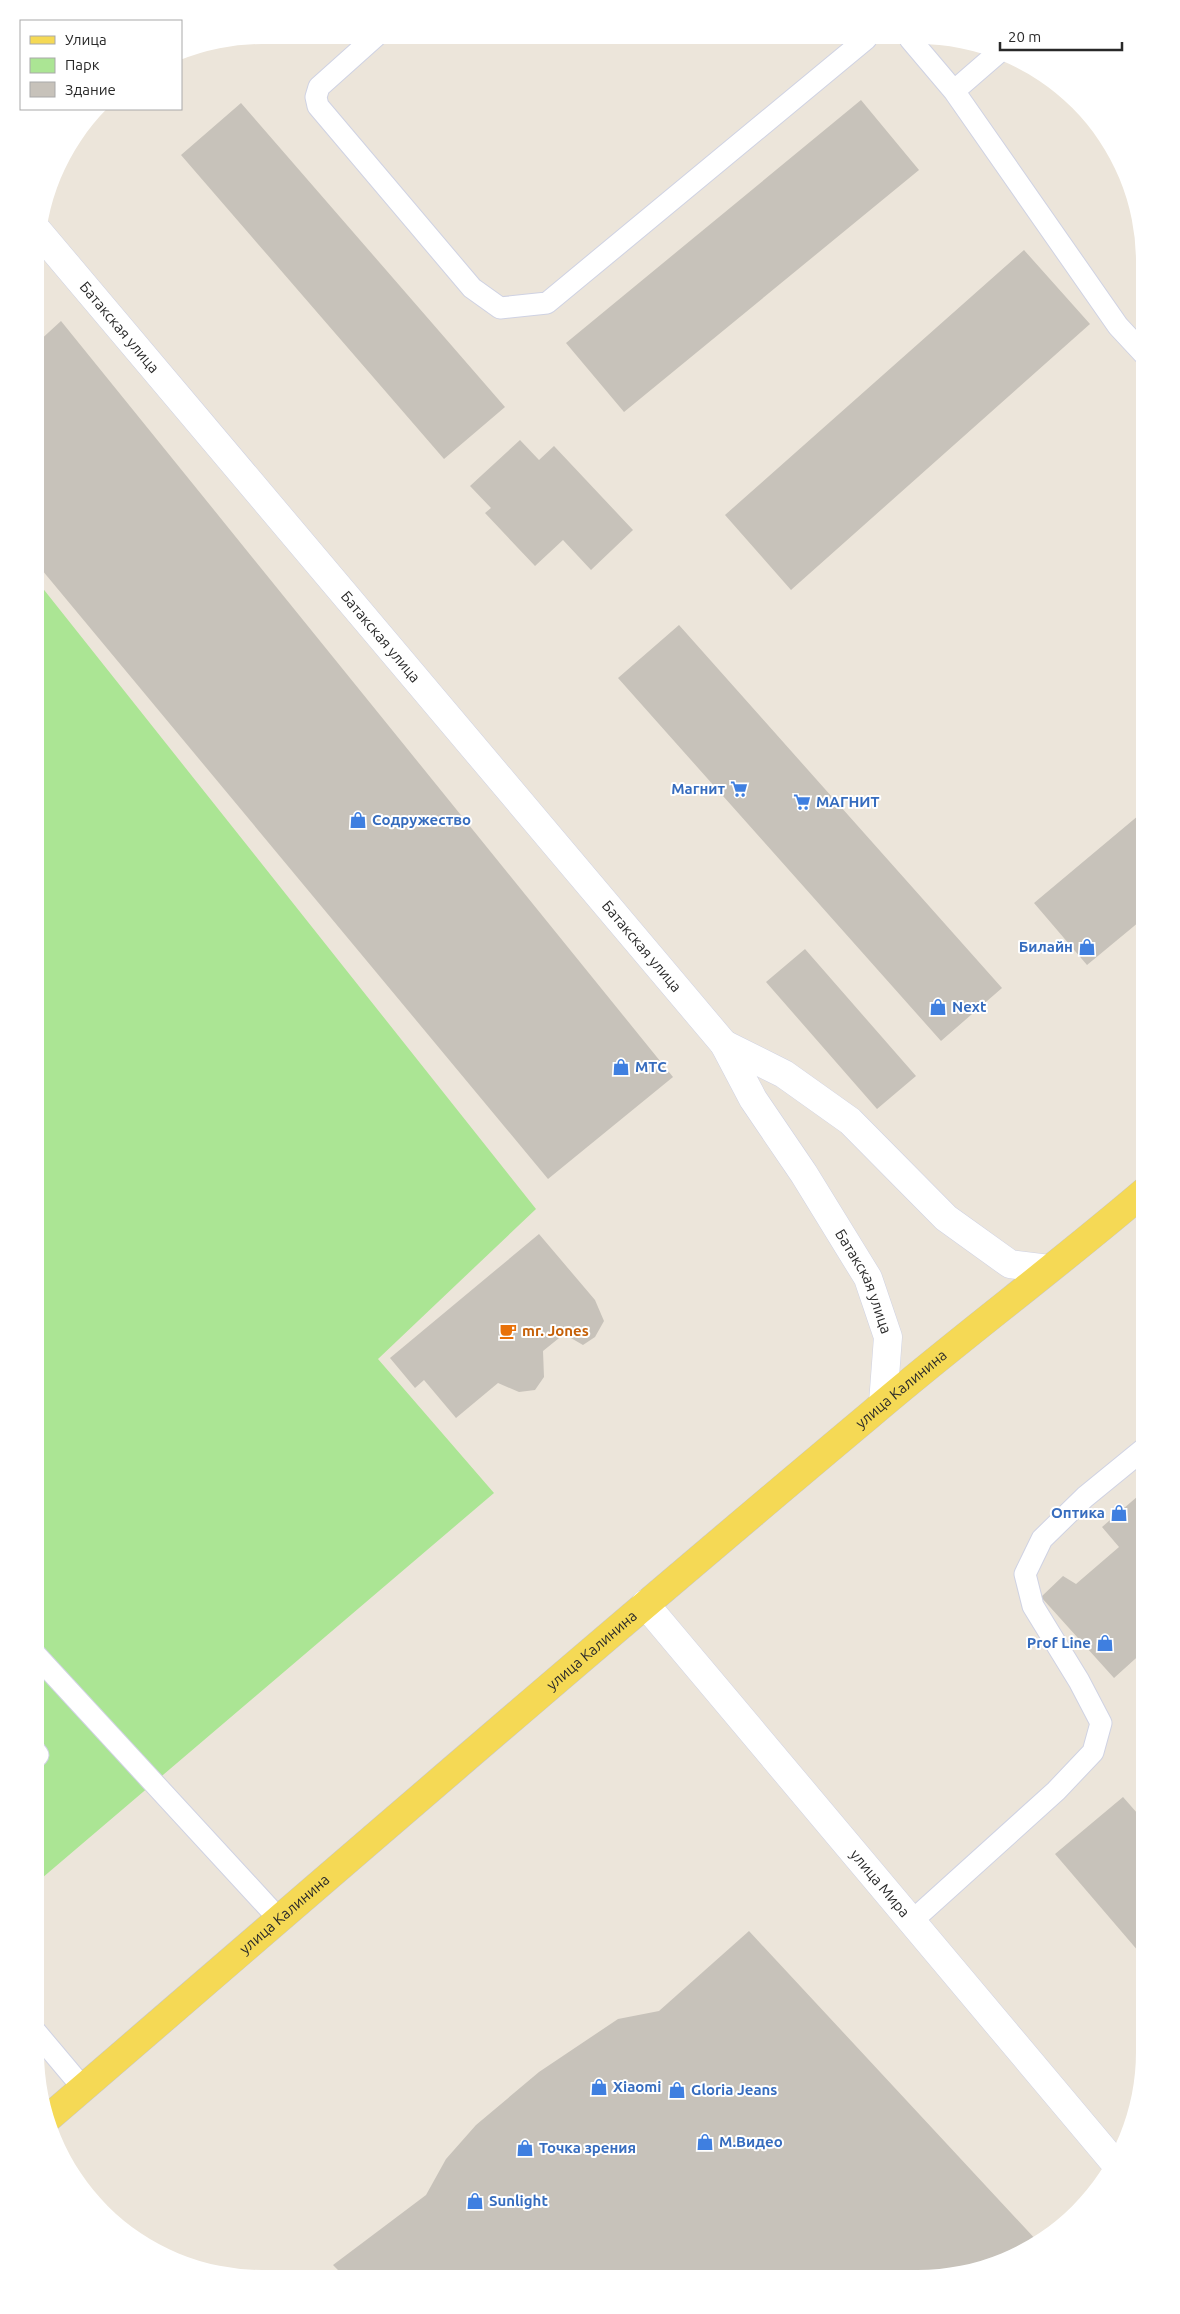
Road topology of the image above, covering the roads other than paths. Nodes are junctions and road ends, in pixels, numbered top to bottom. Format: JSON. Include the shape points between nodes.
{"nodes":[{"id":1,"x":367,"y":44,"type":"edge"},
{"id":2,"x":860,"y":44,"type":"edge"},
{"id":3,"x":914,"y":44,"type":"edge"},
{"id":4,"x":993,"y":57,"type":"edge"},
{"id":5,"x":954,"y":91,"type":"junction"},
{"id":6,"x":45,"y":240,"type":"edge"},
{"id":7,"x":1136,"y":345,"type":"edge"},
{"id":8,"x":724,"y":1044,"type":"junction"},
{"id":9,"x":1136,"y":1199,"type":"edge"},
{"id":10,"x":1048,"y":1269,"type":"junction"},
{"id":11,"x":883,"y":1403,"type":"junction"},
{"id":12,"x":1136,"y":1455,"type":"edge"},
{"id":13,"x":645,"y":1604,"type":"junction"},
{"id":14,"x":44,"y":1664,"type":"edge"},
{"id":15,"x":279,"y":1919,"type":"junction"},
{"id":16,"x":912,"y":1921,"type":"junction"},
{"id":17,"x":44,"y":2042,"type":"edge"},
{"id":18,"x":82,"y":2088,"type":"junction"},
{"id":19,"x":53,"y":2114,"type":"edge"},
{"id":20,"x":1109,"y":2157,"type":"edge"}],
"edges":[{"from":1,"to":2,"type":"lane","via":[[319,86],[318,106],[472,288],[500,308],[547,303]]},
{"from":3,"to":5,"type":"lane"},
{"from":4,"to":5,"type":"lane"},
{"from":5,"to":7,"type":"lane","via":[[1118,326]]},
{"from":6,"to":8,"type":"main road","name":"Батакская улица"},
{"from":8,"to":10,"type":"main road","name":"Батакская улица","via":[[784,1074],[850,1121],[946,1218],[1010,1264]]},
{"from":8,"to":11,"type":"main road","name":"Батакская улица","via":[[753,1099],[868,1278],[888,1337]]},
{"from":9,"to":10,"type":"main road","name":"улица Калинина"},
{"from":10,"to":11,"type":"main road","name":"улица Калинина"},
{"from":11,"to":13,"type":"main road","name":"улица Калинина"},
{"from":12,"to":16,"type":"lane","via":[[1085,1497],[1042,1539],[1026,1574],[1033,1606],[1101,1723],[1093,1752],[1056,1791]]},
{"from":13,"to":15,"type":"main road","name":"улица Калинина"},
{"from":13,"to":16,"type":"main road","name":"улица Мира"},
{"from":14,"to":15,"type":"lane"},
{"from":15,"to":18,"type":"main road","name":"улица Калинина"},
{"from":16,"to":20,"type":"main road","name":"улица Мира"},
{"from":17,"to":18,"type":"lane"},
{"from":18,"to":19,"type":"main road","name":"улица Калинина"}]}
